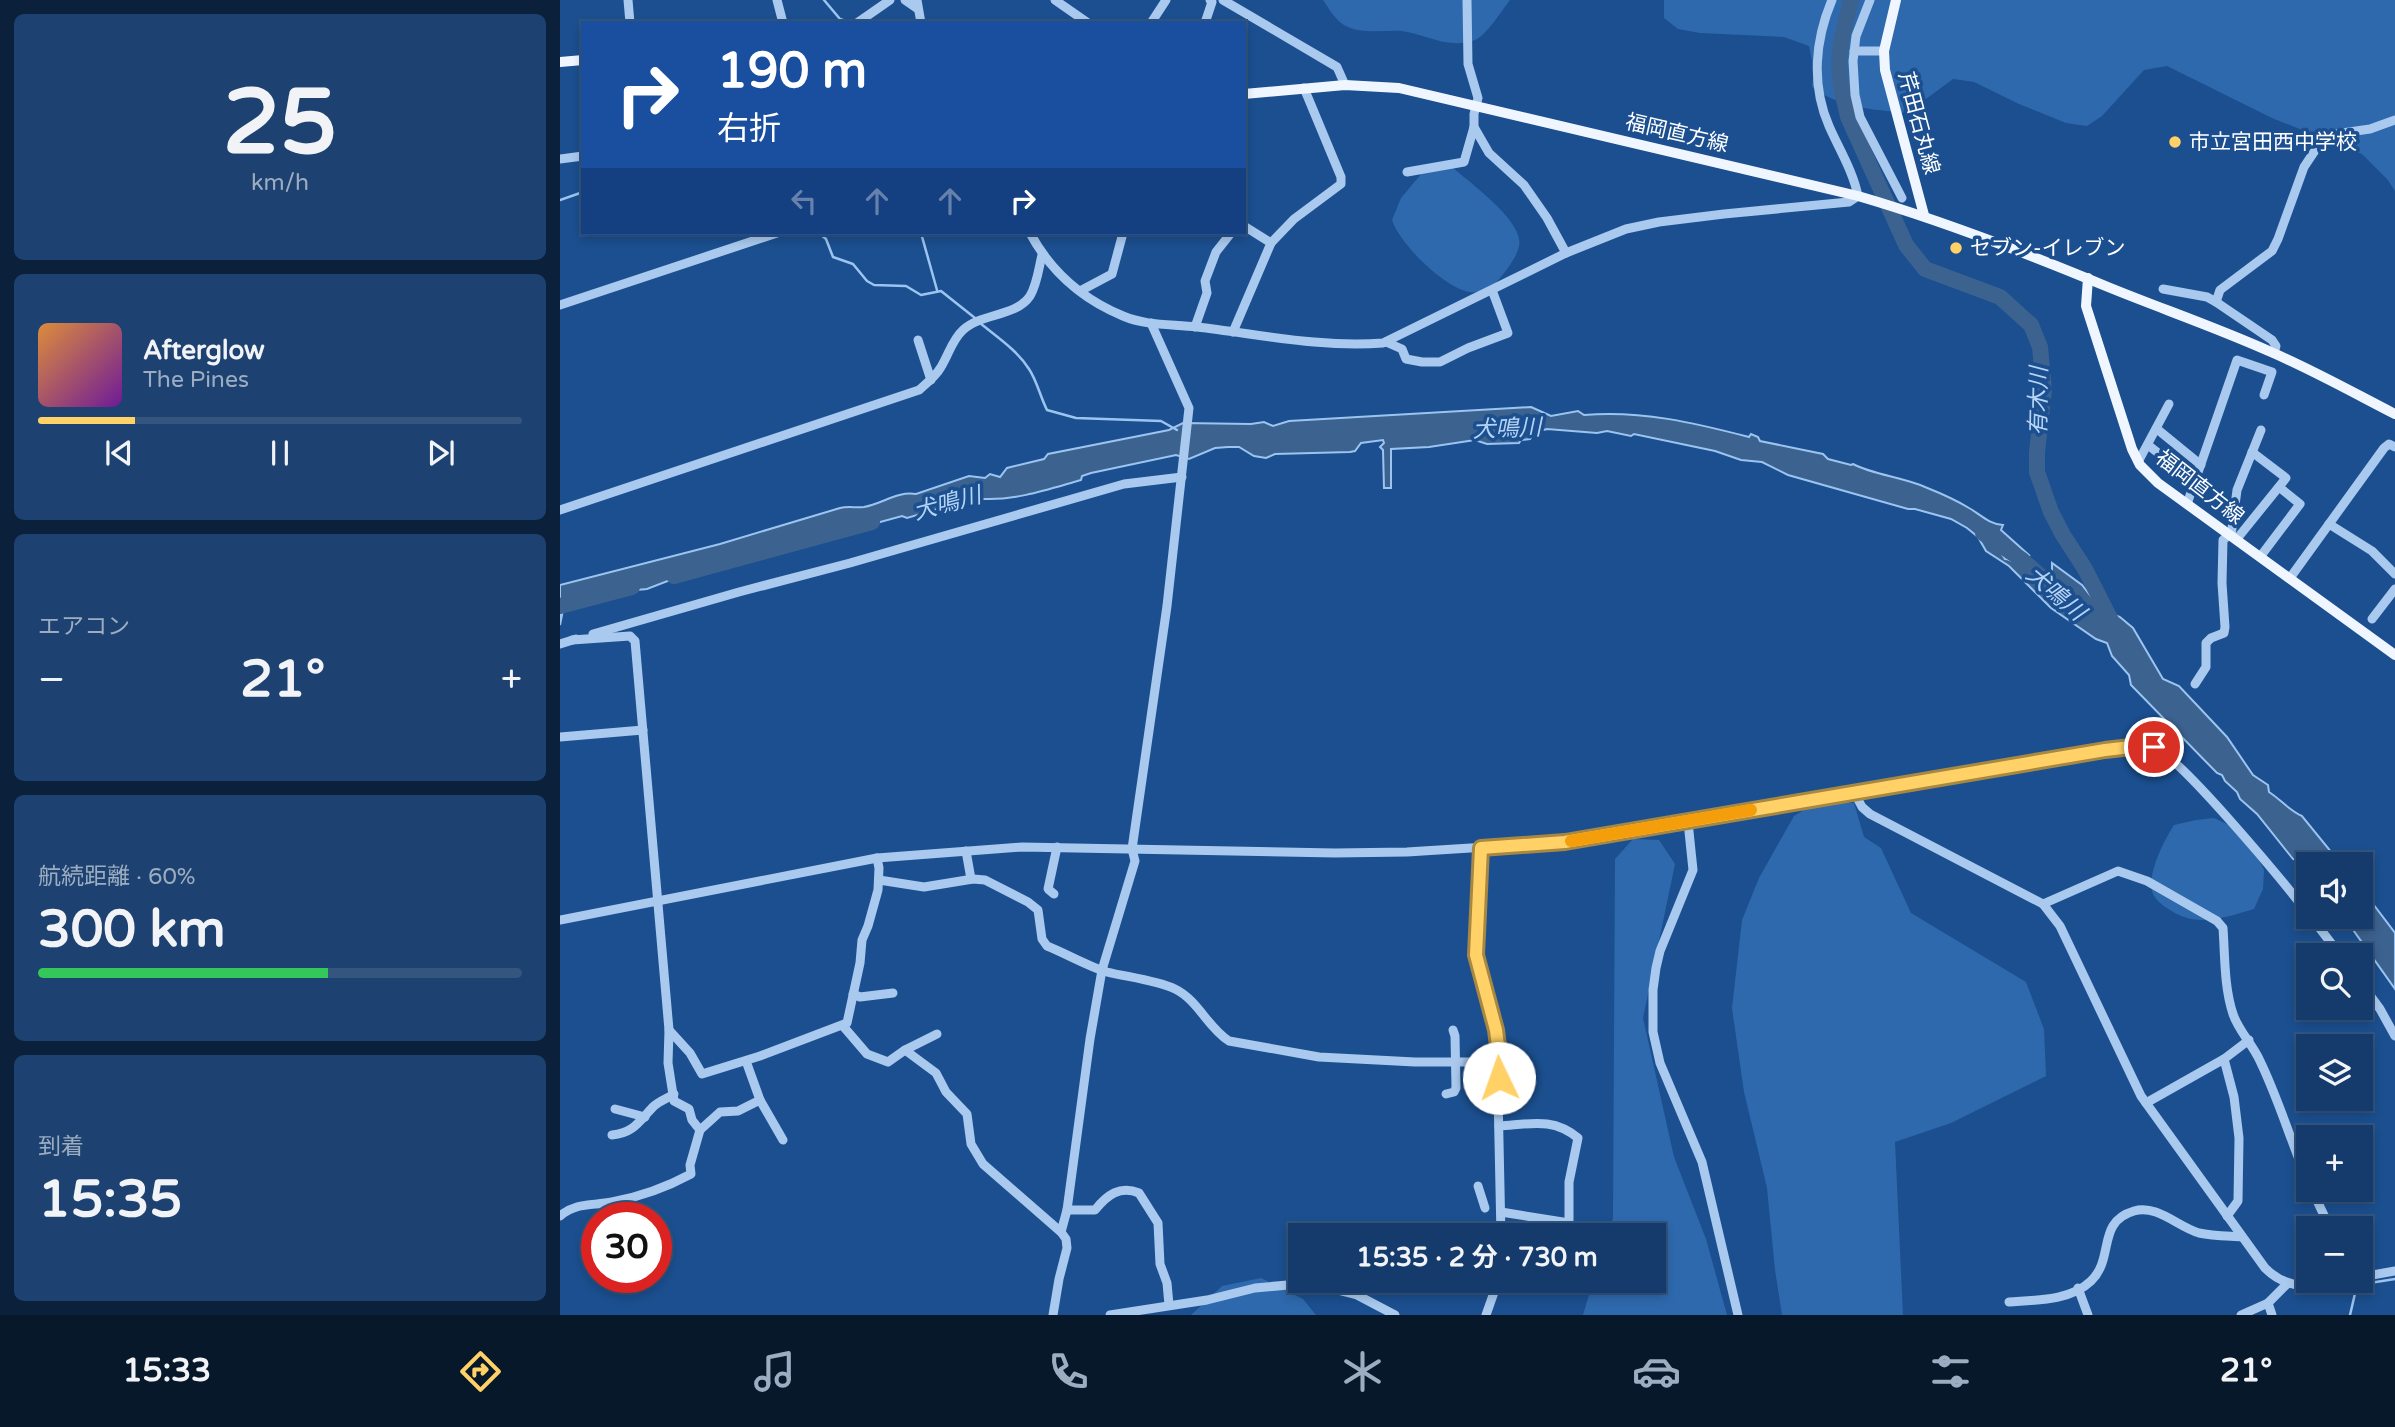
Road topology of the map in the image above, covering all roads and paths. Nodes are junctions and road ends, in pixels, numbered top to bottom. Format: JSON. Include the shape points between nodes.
{"nodes":[{"id":1,"x":628,"y":0,"type":"edge"},
{"id":2,"x":777,"y":0,"type":"edge"},
{"id":3,"x":890,"y":0,"type":"edge"},
{"id":4,"x":905,"y":0,"type":"edge"},
{"id":5,"x":1055,"y":0,"type":"edge"},
{"id":6,"x":1166,"y":0,"type":"edge"},
{"id":7,"x":1210,"y":0,"type":"edge"},
{"id":8,"x":1223,"y":0,"type":"edge"},
{"id":9,"x":1467,"y":0,"type":"edge"},
{"id":10,"x":1832,"y":0,"type":"edge"},
{"id":11,"x":1870,"y":0,"type":"edge"},
{"id":12,"x":1896,"y":0,"type":"edge"},
{"id":13,"x":918,"y":5,"type":"edge"},
{"id":14,"x":631,"y":21,"type":"edge"},
{"id":15,"x":782,"y":21,"type":"edge"},
{"id":16,"x":860,"y":21,"type":"edge"},
{"id":17,"x":1085,"y":21,"type":"edge"},
{"id":18,"x":1152,"y":21,"type":"edge"},
{"id":19,"x":1206,"y":21,"type":"edge"},
{"id":20,"x":1854,"y":51,"type":"junction"},
{"id":21,"x":1884,"y":51,"type":"junction"},
{"id":22,"x":581,"y":61,"type":"edge"},
{"id":23,"x":560,"y":62,"type":"edge"},
{"id":24,"x":1345,"y":85,"type":"junction"},
{"id":25,"x":1304,"y":88,"type":"junction"},
{"id":26,"x":1246,"y":94,"type":"edge"},
{"id":27,"x":1477,"y":106,"type":"junction"},
{"id":28,"x":2395,"y":120,"type":"edge"},
{"id":29,"x":1474,"y":127,"type":"junction"},
{"id":30,"x":581,"y":156,"type":"edge"},
{"id":31,"x":560,"y":159,"type":"edge"},
{"id":32,"x":1407,"y":172,"type":"dead end"},
{"id":33,"x":1863,"y":197,"type":"junction"},
{"id":34,"x":1902,"y":198,"type":"dead end"},
{"id":35,"x":1924,"y":215,"type":"junction"},
{"id":36,"x":1246,"y":227,"type":"edge"},
{"id":37,"x":771,"y":235,"type":"edge"},
{"id":38,"x":1031,"y":235,"type":"edge"},
{"id":39,"x":1122,"y":235,"type":"edge"},
{"id":40,"x":1229,"y":235,"type":"edge"},
{"id":41,"x":1271,"y":243,"type":"junction"},
{"id":42,"x":1566,"y":253,"type":"junction"},
{"id":43,"x":1042,"y":255,"type":"junction"},
{"id":44,"x":2088,"y":278,"type":"junction"},
{"id":45,"x":2163,"y":289,"type":"dead end"},
{"id":46,"x":1492,"y":290,"type":"junction"},
{"id":47,"x":1080,"y":291,"type":"junction"},
{"id":48,"x":2216,"y":302,"type":"junction"},
{"id":49,"x":560,"y":305,"type":"edge"},
{"id":50,"x":1151,"y":323,"type":"junction"},
{"id":51,"x":1195,"y":327,"type":"junction"},
{"id":52,"x":1233,"y":332,"type":"junction"},
{"id":53,"x":918,"y":340,"type":"dead end"},
{"id":54,"x":1386,"y":342,"type":"junction"},
{"id":55,"x":2274,"y":352,"type":"junction"},
{"id":56,"x":931,"y":380,"type":"junction"},
{"id":57,"x":2264,"y":395,"type":"dead end"},
{"id":58,"x":2169,"y":404,"type":"dead end"},
{"id":59,"x":2395,"y":414,"type":"edge"},
{"id":60,"x":2157,"y":429,"type":"junction"},
{"id":61,"x":2261,"y":430,"type":"dead end"},
{"id":62,"x":2148,"y":445,"type":"junction"},
{"id":63,"x":2395,"y":447,"type":"edge"},
{"id":64,"x":2252,"y":452,"type":"junction"},
{"id":65,"x":2138,"y":462,"type":"junction"},
{"id":66,"x":2201,"y":465,"type":"junction"},
{"id":67,"x":1182,"y":477,"type":"junction"},
{"id":68,"x":2195,"y":482,"type":"junction"},
{"id":69,"x":2279,"y":487,"type":"junction"},
{"id":70,"x":2187,"y":505,"type":"junction"},
{"id":71,"x":560,"y":510,"type":"edge"},
{"id":72,"x":2329,"y":524,"type":"junction"},
{"id":73,"x":2232,"y":537,"type":"junction"},
{"id":74,"x":2260,"y":557,"type":"junction"},
{"id":75,"x":2394,"y":572,"type":"edge"},
{"id":76,"x":2290,"y":578,"type":"junction"},
{"id":77,"x":2395,"y":589,"type":"edge"},
{"id":78,"x":2372,"y":619,"type":"dead end"},
{"id":79,"x":572,"y":640,"type":"junction"},
{"id":80,"x":560,"y":644,"type":"edge"},
{"id":81,"x":2395,"y":655,"type":"edge"},
{"id":82,"x":2195,"y":684,"type":"dead end"},
{"id":83,"x":643,"y":730,"type":"junction"},
{"id":84,"x":560,"y":737,"type":"edge"},
{"id":85,"x":1854,"y":792,"type":"junction"},
{"id":86,"x":1688,"y":822,"type":"junction"},
{"id":87,"x":1057,"y":847,"type":"junction"},
{"id":88,"x":1481,"y":848,"type":"junction"},
{"id":89,"x":1132,"y":849,"type":"junction"},
{"id":90,"x":966,"y":851,"type":"junction"},
{"id":91,"x":877,"y":858,"type":"junction"},
{"id":92,"x":971,"y":879,"type":"junction"},
{"id":93,"x":878,"y":880,"type":"junction"},
{"id":94,"x":1054,"y":894,"type":"dead end"},
{"id":95,"x":2296,"y":899,"type":"edge"},
{"id":96,"x":657,"y":900,"type":"junction"},
{"id":97,"x":2043,"y":904,"type":"junction"},
{"id":98,"x":560,"y":920,"type":"edge"},
{"id":99,"x":2321,"y":929,"type":"edge"},
{"id":100,"x":2331,"y":943,"type":"edge"},
{"id":101,"x":1102,"y":971,"type":"junction"},
{"id":102,"x":893,"y":993,"type":"dead end"},
{"id":103,"x":853,"y":994,"type":"junction"},
{"id":104,"x":2373,"y":999,"type":"edge"},
{"id":105,"x":842,"y":1026,"type":"junction"},
{"id":106,"x":669,"y":1030,"type":"junction"},
{"id":107,"x":1453,"y":1030,"type":"dead end"},
{"id":108,"x":937,"y":1034,"type":"dead end"},
{"id":109,"x":2395,"y":1036,"type":"edge"},
{"id":110,"x":2249,"y":1040,"type":"junction"},
{"id":111,"x":905,"y":1050,"type":"junction"},
{"id":112,"x":2224,"y":1059,"type":"junction"},
{"id":113,"x":746,"y":1061,"type":"junction"},
{"id":114,"x":1454,"y":1062,"type":"junction"},
{"id":115,"x":1500,"y":1062,"type":"junction"},
{"id":116,"x":674,"y":1094,"type":"junction"},
{"id":117,"x":1446,"y":1094,"type":"dead end"},
{"id":118,"x":760,"y":1100,"type":"junction"},
{"id":119,"x":2146,"y":1103,"type":"junction"},
{"id":120,"x":615,"y":1109,"type":"dead end"},
{"id":121,"x":645,"y":1117,"type":"junction"},
{"id":122,"x":1499,"y":1126,"type":"junction"},
{"id":123,"x":700,"y":1130,"type":"junction"},
{"id":124,"x":612,"y":1135,"type":"dead end"},
{"id":125,"x":783,"y":1140,"type":"dead end"},
{"id":126,"x":2296,"y":1152,"type":"edge"},
{"id":127,"x":1478,"y":1186,"type":"dead end"},
{"id":128,"x":1485,"y":1208,"type":"dead end"},
{"id":129,"x":1067,"y":1210,"type":"junction"},
{"id":130,"x":1501,"y":1212,"type":"junction"},
{"id":131,"x":560,"y":1216,"type":"edge"},
{"id":132,"x":2227,"y":1216,"type":"junction"},
{"id":133,"x":1501,"y":1223,"type":"edge"},
{"id":134,"x":1061,"y":1232,"type":"junction"},
{"id":135,"x":2242,"y":1237,"type":"junction"},
{"id":136,"x":2395,"y":1270,"type":"edge"},
{"id":137,"x":2373,"y":1275,"type":"edge"},
{"id":138,"x":2287,"y":1284,"type":"junction"},
{"id":139,"x":2296,"y":1285,"type":"edge"},
{"id":140,"x":2078,"y":1288,"type":"junction"},
{"id":141,"x":1494,"y":1293,"type":"edge"},
{"id":142,"x":2009,"y":1302,"type":"dead end"},
{"id":143,"x":2268,"y":1303,"type":"junction"},
{"id":144,"x":1169,"y":1305,"type":"junction"},
{"id":145,"x":1145,"y":1313,"type":"edge"},
{"id":146,"x":1053,"y":1315,"type":"edge"},
{"id":147,"x":1110,"y":1315,"type":"edge"},
{"id":148,"x":1395,"y":1315,"type":"edge"},
{"id":149,"x":1486,"y":1315,"type":"edge"},
{"id":150,"x":1738,"y":1315,"type":"edge"},
{"id":151,"x":2088,"y":1315,"type":"edge"},
{"id":152,"x":2241,"y":1315,"type":"edge"},
{"id":153,"x":2272,"y":1315,"type":"edge"}],
"edges":[{"from":1,"to":14,"type":"street"},
{"from":2,"to":15,"type":"street"},
{"from":3,"to":16,"type":"street"},
{"from":4,"to":13,"type":"street"},
{"from":5,"to":17,"type":"street"},
{"from":6,"to":18,"type":"street"},
{"from":7,"to":19,"type":"street"},
{"from":8,"to":24,"type":"street","via":[[1337,67]]},
{"from":9,"to":27,"type":"street","via":[[1468,64]]},
{"from":10,"to":33,"type":"street","via":[[1817,51],[1818,86],[1828,125]]},
{"from":11,"to":20,"type":"street"},
{"from":12,"to":21,"type":"main road","name":"芹田石丸線"},
{"from":20,"to":21,"type":"street"},
{"from":20,"to":34,"type":"street","via":[[1860,117]]},
{"from":21,"to":35,"type":"main road","name":"芹田石丸線","via":[[1887,80]]},
{"from":22,"to":23,"type":"main road"},
{"from":24,"to":25,"type":"main road","name":"福岡直方線"},
{"from":24,"to":27,"type":"main road","name":"福岡直方線","via":[[1399,88]]},
{"from":25,"to":26,"type":"main road","name":"福岡直方線"},
{"from":25,"to":41,"type":"street","via":[[1341,184],[1294,219]]},
{"from":27,"to":29,"type":"street"},
{"from":27,"to":33,"type":"main road","name":"福岡直方線"},
{"from":28,"to":48,"type":"street","via":[[2335,134],[2318,146],[2304,167],[2272,251],[2220,290]]},
{"from":29,"to":32,"type":"street","via":[[1464,162]]},
{"from":29,"to":42,"type":"street","via":[[1489,153],[1524,185]]},
{"from":30,"to":31,"type":"street"},
{"from":33,"to":35,"type":"main road","name":"福岡直方線"},
{"from":33,"to":42,"type":"street","via":[[1659,222]]},
{"from":35,"to":44,"type":"main road","name":"福岡直方線"},
{"from":36,"to":41,"type":"street"},
{"from":37,"to":49,"type":"street"},
{"from":38,"to":43,"type":"street"},
{"from":39,"to":47,"type":"street","via":[[1112,274]]},
{"from":40,"to":51,"type":"street","via":[[1216,252],[1205,281],[1207,293]]},
{"from":41,"to":52,"type":"street"},
{"from":42,"to":46,"type":"street"},
{"from":43,"to":47,"type":"street"},
{"from":43,"to":56,"type":"street","via":[[1025,302],[964,328]]},
{"from":44,"to":55,"type":"main road","name":"福岡直方線"},
{"from":44,"to":65,"type":"main road","name":"福岡直方線","via":[[2086,306]]},
{"from":45,"to":48,"type":"street"},
{"from":46,"to":54,"type":"street"},
{"from":46,"to":54,"type":"street","via":[[1508,333],[1440,362],[1406,359],[1402,349]]},
{"from":47,"to":50,"type":"street","via":[[1124,317]]},
{"from":48,"to":55,"type":"street","via":[[2272,340]]},
{"from":50,"to":51,"type":"street"},
{"from":50,"to":67,"type":"street","via":[[1189,408]]},
{"from":51,"to":52,"type":"street"},
{"from":52,"to":54,"type":"street","via":[[1359,345]]},
{"from":53,"to":56,"type":"street"},
{"from":55,"to":59,"type":"main road","name":"福岡直方線"},
{"from":56,"to":71,"type":"street","via":[[919,390]]},
{"from":57,"to":66,"type":"street","via":[[2272,372],[2237,360]]},
{"from":58,"to":60,"type":"street"},
{"from":60,"to":62,"type":"street"},
{"from":60,"to":66,"type":"street"},
{"from":61,"to":64,"type":"street"},
{"from":62,"to":65,"type":"street"},
{"from":62,"to":68,"type":"street"},
{"from":63,"to":72,"type":"street","via":[[2389,444],[2384,448]]},
{"from":64,"to":69,"type":"street","via":[[2286,478]]},
{"from":64,"to":73,"type":"street","via":[[2237,490]]},
{"from":65,"to":70,"type":"main road","name":"福岡直方線"},
{"from":66,"to":68,"type":"street"},
{"from":67,"to":79,"type":"street","via":[[1124,484]]},
{"from":67,"to":89,"type":"street"},
{"from":68,"to":70,"type":"street"},
{"from":69,"to":73,"type":"street"},
{"from":69,"to":74,"type":"street","via":[[2300,504]]},
{"from":70,"to":73,"type":"main road","name":"福岡直方線"},
{"from":72,"to":75,"type":"street","via":[[2372,551]]},
{"from":72,"to":76,"type":"street"},
{"from":73,"to":74,"type":"main road","name":"福岡直方線"},
{"from":73,"to":82,"type":"street","via":[[2223,540],[2224,633],[2207,643],[2206,667]]},
{"from":74,"to":76,"type":"main road","name":"福岡直方線"},
{"from":76,"to":81,"type":"main road","name":"福岡直方線"},
{"from":77,"to":78,"type":"street"},
{"from":79,"to":80,"type":"street"},
{"from":79,"to":83,"type":"street","via":[[621,636],[635,640]]},
{"from":83,"to":84,"type":"street"},
{"from":83,"to":96,"type":"street"},
{"from":85,"to":86,"type":"street"},
{"from":85,"to":95,"type":"street","via":[[2105,750],[2154,747],[2173,759]]},
{"from":85,"to":97,"type":"street","via":[[1871,814]]},
{"from":86,"to":88,"type":"street","via":[[1565,842]]},
{"from":86,"to":150,"type":"street","via":[[1693,870],[1656,968],[1653,1032],[1660,1063],[1702,1162]]},
{"from":87,"to":89,"type":"street"},
{"from":87,"to":90,"type":"street"},
{"from":87,"to":94,"type":"street","via":[[1048,889]]},
{"from":88,"to":89,"type":"street","via":[[1335,853]]},
{"from":88,"to":115,"type":"street","via":[[1476,955]]},
{"from":89,"to":101,"type":"street","via":[[1135,861]]},
{"from":90,"to":91,"type":"street"},
{"from":90,"to":92,"type":"street"},
{"from":91,"to":93,"type":"street"},
{"from":91,"to":96,"type":"street"},
{"from":92,"to":93,"type":"street","via":[[924,887]]},
{"from":92,"to":101,"type":"street","via":[[985,880],[1028,902],[1038,910],[1047,946]]},
{"from":93,"to":103,"type":"street"},
{"from":96,"to":98,"type":"street"},
{"from":96,"to":106,"type":"street"},
{"from":97,"to":110,"type":"street","via":[[2118,871],[2147,881],[2217,921],[2223,928],[2233,1016]]},
{"from":97,"to":119,"type":"street","via":[[2060,926]]},
{"from":99,"to":100,"type":"street"},
{"from":101,"to":114,"type":"street","via":[[1174,989],[1229,1041],[1319,1057]]},
{"from":101,"to":129,"type":"street"},
{"from":102,"to":103,"type":"street"},
{"from":103,"to":105,"type":"street","via":[[847,1023]]},
{"from":104,"to":109,"type":"street"},
{"from":105,"to":111,"type":"street","via":[[867,1054],[888,1062]]},
{"from":105,"to":113,"type":"street"},
{"from":106,"to":113,"type":"street","via":[[702,1074]]},
{"from":106,"to":116,"type":"street","via":[[668,1063]]},
{"from":107,"to":114,"type":"street"},
{"from":108,"to":111,"type":"street"},
{"from":110,"to":112,"type":"street"},
{"from":110,"to":126,"type":"street","via":[[2280,1104]]},
{"from":111,"to":134,"type":"street","via":[[936,1073],[967,1114],[971,1144],[983,1164]]},
{"from":112,"to":119,"type":"street"},
{"from":112,"to":132,"type":"street","via":[[2239,1138],[2238,1201]]},
{"from":113,"to":118,"type":"street"},
{"from":114,"to":115,"type":"street"},
{"from":114,"to":117,"type":"street","via":[[1456,1088]]},
{"from":115,"to":122,"type":"street"},
{"from":116,"to":121,"type":"street"},
{"from":116,"to":123,"type":"street","via":[[674,1101],[689,1110]]},
{"from":118,"to":123,"type":"street","via":[[738,1111],[720,1112]]},
{"from":118,"to":125,"type":"street"},
{"from":119,"to":132,"type":"street"},
{"from":120,"to":121,"type":"street"},
{"from":121,"to":124,"type":"street","via":[[626,1134]]},
{"from":122,"to":130,"type":"street"},
{"from":122,"to":130,"type":"street","via":[[1550,1122],[1578,1138],[1569,1182],[1569,1223]]},
{"from":123,"to":131,"type":"street","via":[[691,1174],[640,1195],[571,1207]]},
{"from":127,"to":128,"type":"street"},
{"from":129,"to":134,"type":"street"},
{"from":129,"to":144,"type":"street","via":[[1095,1210],[1115,1191],[1139,1193],[1158,1223],[1158,1250]]},
{"from":130,"to":133,"type":"street"},
{"from":132,"to":135,"type":"street"},
{"from":134,"to":146,"type":"street","via":[[1067,1248]]},
{"from":135,"to":138,"type":"street","via":[[2265,1268]]},
{"from":135,"to":140,"type":"street","via":[[2196,1232],[2150,1210],[2134,1211],[2115,1220],[2098,1273]]},
{"from":136,"to":137,"type":"street"},
{"from":138,"to":139,"type":"street"},
{"from":138,"to":143,"type":"street"},
{"from":140,"to":142,"type":"street","via":[[2055,1299]]},
{"from":140,"to":151,"type":"street"},
{"from":141,"to":149,"type":"street"},
{"from":143,"to":152,"type":"street"},
{"from":143,"to":153,"type":"street"},
{"from":144,"to":145,"type":"street"},
{"from":144,"to":148,"type":"street","via":[[1255,1288],[1310,1283],[1357,1295]]},
{"from":145,"to":147,"type":"street"}]}
